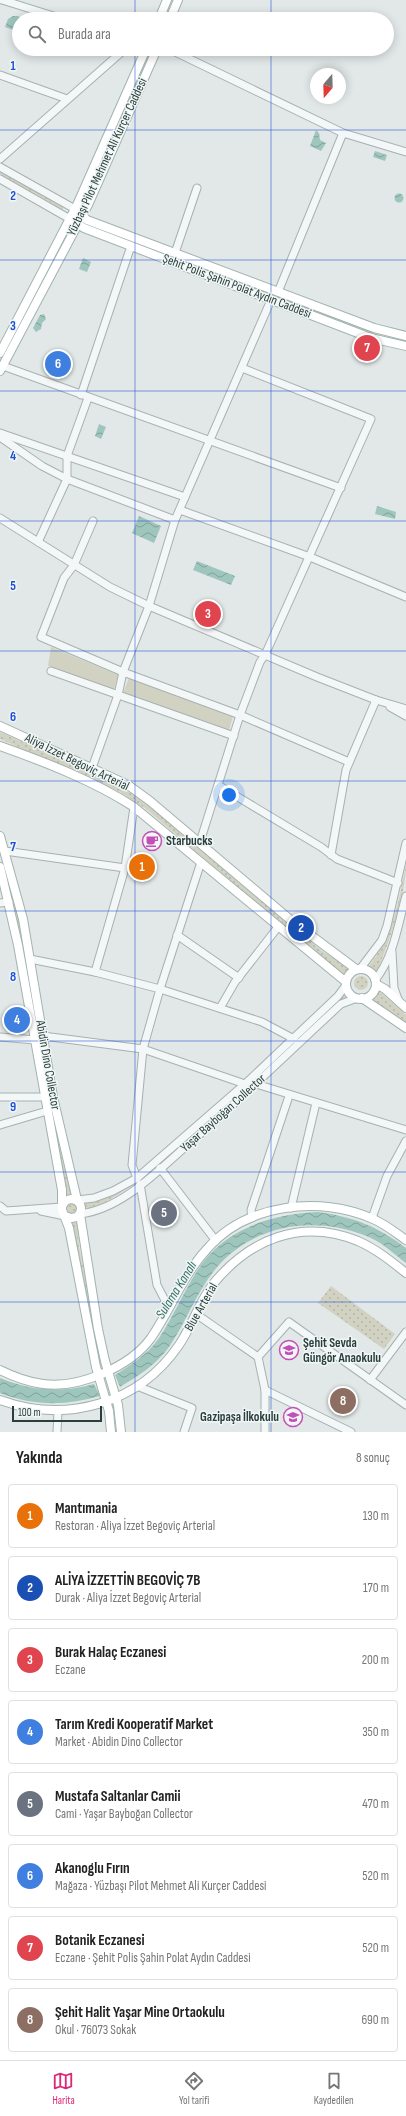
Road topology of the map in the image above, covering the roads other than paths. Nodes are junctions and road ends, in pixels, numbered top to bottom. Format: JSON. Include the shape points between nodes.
{"nodes":[{"id":1,"x":2,"y":0,"type":"edge"},
{"id":2,"x":167,"y":0,"type":"edge"},
{"id":3,"x":178,"y":0,"type":"edge"},
{"id":4,"x":41,"y":12,"type":"edge"},
{"id":5,"x":162,"y":12,"type":"edge"},
{"id":6,"x":173,"y":12,"type":"edge"},
{"id":7,"x":117,"y":56,"type":"edge"},
{"id":8,"x":143,"y":56,"type":"edge"},
{"id":9,"x":154,"y":56,"type":"edge"},
{"id":10,"x":184,"y":56,"type":"edge"},
{"id":11,"x":0,"y":75,"type":"edge"},
{"id":12,"x":67,"y":99,"type":"junction"},
{"id":13,"x":343,"y":134,"type":"junction"},
{"id":14,"x":406,"y":152,"type":"edge"},
{"id":15,"x":0,"y":159,"type":"edge"},
{"id":16,"x":0,"y":167,"type":"edge"},
{"id":17,"x":1,"y":182,"type":"edge"},
{"id":18,"x":198,"y":188,"type":"dead end"},
{"id":19,"x":75,"y":210,"type":"junction"},
{"id":20,"x":82,"y":216,"type":"junction"},
{"id":21,"x":70,"y":219,"type":"junction"},
{"id":22,"x":78,"y":224,"type":"junction"},
{"id":23,"x":131,"y":246,"type":"junction"},
{"id":24,"x":175,"y":253,"type":"junction"},
{"id":25,"x":278,"y":292,"type":"junction"},
{"id":26,"x":271,"y":300,"type":"junction"},
{"id":27,"x":406,"y":336,"type":"edge"},
{"id":28,"x":406,"y":346,"type":"edge"},
{"id":29,"x":1,"y":348,"type":"edge"},
{"id":30,"x":242,"y":368,"type":"junction"},
{"id":31,"x":1,"y":369,"type":"edge"},
{"id":32,"x":81,"y":395,"type":"junction"},
{"id":33,"x":88,"y":398,"type":"junction"},
{"id":34,"x":0,"y":433,"type":"edge"},
{"id":35,"x":0,"y":437,"type":"edge"},
{"id":36,"x":210,"y":441,"type":"junction"},
{"id":37,"x":67,"y":456,"type":"junction"},
{"id":38,"x":67,"y":479,"type":"junction"},
{"id":39,"x":341,"y":488,"type":"junction"},
{"id":40,"x":186,"y":497,"type":"junction"},
{"id":41,"x":180,"y":510,"type":"junction"},
{"id":42,"x":0,"y":518,"type":"edge"},
{"id":43,"x":175,"y":520,"type":"junction"},
{"id":44,"x":93,"y":521,"type":"dead end"},
{"id":45,"x":38,"y":542,"type":"junction"},
{"id":46,"x":310,"y":557,"type":"junction"},
{"id":47,"x":74,"y":565,"type":"junction"},
{"id":48,"x":406,"y":597,"type":"edge"},
{"id":49,"x":149,"y":606,"type":"junction"},
{"id":50,"x":265,"y":655,"type":"junction"},
{"id":51,"x":51,"y":671,"type":"dead end"},
{"id":52,"x":123,"y":672,"type":"junction"},
{"id":53,"x":118,"y":695,"type":"junction"},
{"id":54,"x":376,"y":700,"type":"junction"},
{"id":55,"x":406,"y":709,"type":"edge"},
{"id":56,"x":240,"y":715,"type":"junction"},
{"id":57,"x":406,"y":716,"type":"edge"},
{"id":58,"x":0,"y":726,"type":"edge"},
{"id":59,"x":234,"y":736,"type":"junction"},
{"id":60,"x":0,"y":746,"type":"edge"},
{"id":61,"x":349,"y":762,"type":"junction"},
{"id":62,"x":92,"y":768,"type":"junction"},
{"id":63,"x":218,"y":785,"type":"junction"},
{"id":64,"x":134,"y":807,"type":"junction"},
{"id":65,"x":0,"y":836,"type":"edge"},
{"id":66,"x":200,"y":842,"type":"junction"},
{"id":67,"x":406,"y":843,"type":"edge"},
{"id":68,"x":5,"y":851,"type":"junction"},
{"id":69,"x":331,"y":855,"type":"junction"},
{"id":70,"x":201,"y":862,"type":"junction"},
{"id":71,"x":0,"y":868,"type":"edge"},
{"id":72,"x":125,"y":868,"type":"junction"},
{"id":73,"x":398,"y":883,"type":"junction"},
{"id":74,"x":406,"y":896,"type":"edge"},
{"id":75,"x":9,"y":902,"type":"junction"},
{"id":76,"x":0,"y":903,"type":"edge"},
{"id":77,"x":278,"y":926,"type":"junction"},
{"id":78,"x":177,"y":935,"type":"junction"},
{"id":79,"x":392,"y":946,"type":"junction"},
{"id":80,"x":30,"y":959,"type":"junction"},
{"id":81,"x":358,"y":969,"type":"junction"},
{"id":82,"x":95,"y":972,"type":"junction"},
{"id":83,"x":239,"y":978,"type":"junction"},
{"id":84,"x":375,"y":982,"type":"junction"},
{"id":85,"x":346,"y":983,"type":"junction"},
{"id":86,"x":160,"y":989,"type":"junction"},
{"id":87,"x":360,"y":998,"type":"junction"},
{"id":88,"x":399,"y":1002,"type":"junction"},
{"id":89,"x":220,"y":1008,"type":"junction"},
{"id":90,"x":406,"y":1008,"type":"edge"},
{"id":91,"x":406,"y":1028,"type":"edge"},
{"id":92,"x":43,"y":1036,"type":"junction"},
{"id":93,"x":0,"y":1037,"type":"edge"},
{"id":94,"x":294,"y":1039,"type":"junction"},
{"id":95,"x":35,"y":1040,"type":"junction"},
{"id":96,"x":143,"y":1049,"type":"junction"},
{"id":97,"x":245,"y":1084,"type":"junction"},
{"id":98,"x":256,"y":1084,"type":"junction"},
{"id":99,"x":289,"y":1096,"type":"junction"},
{"id":100,"x":44,"y":1097,"type":"junction"},
{"id":101,"x":0,"y":1098,"type":"edge"},
{"id":102,"x":316,"y":1103,"type":"junction"},
{"id":103,"x":47,"y":1111,"type":"junction"},
{"id":104,"x":0,"y":1125,"type":"edge"},
{"id":105,"x":406,"y":1130,"type":"edge"},
{"id":106,"x":406,"y":1141,"type":"edge"},
{"id":107,"x":160,"y":1168,"type":"junction"},
{"id":108,"x":139,"y":1181,"type":"junction"},
{"id":109,"x":77,"y":1200,"type":"junction"},
{"id":110,"x":0,"y":1206,"type":"edge"},
{"id":111,"x":62,"y":1207,"type":"junction"},
{"id":112,"x":291,"y":1208,"type":"junction"},
{"id":113,"x":31,"y":1209,"type":"junction"},
{"id":114,"x":80,"y":1214,"type":"junction"},
{"id":115,"x":65,"y":1216,"type":"junction"},
{"id":116,"x":252,"y":1218,"type":"junction"},
{"id":117,"x":372,"y":1218,"type":"junction"},
{"id":118,"x":406,"y":1240,"type":"edge"},
{"id":119,"x":216,"y":1241,"type":"junction"},
{"id":120,"x":406,"y":1273,"type":"edge"},
{"id":121,"x":169,"y":1308,"type":"junction"},
{"id":122,"x":196,"y":1314,"type":"junction"},
{"id":123,"x":406,"y":1332,"type":"edge"},
{"id":124,"x":258,"y":1357,"type":"junction"},
{"id":125,"x":0,"y":1370,"type":"edge"},
{"id":126,"x":108,"y":1372,"type":"junction"},
{"id":127,"x":99,"y":1376,"type":"junction"},
{"id":128,"x":370,"y":1380,"type":"junction"},
{"id":129,"x":137,"y":1386,"type":"junction"},
{"id":130,"x":264,"y":1390,"type":"junction"},
{"id":131,"x":116,"y":1399,"type":"junction"},
{"id":132,"x":0,"y":1400,"type":"edge"},
{"id":133,"x":106,"y":1402,"type":"junction"},
{"id":134,"x":406,"y":1405,"type":"edge"},
{"id":135,"x":58,"y":1411,"type":"junction"},
{"id":136,"x":57,"y":1432,"type":"edge"},
{"id":137,"x":111,"y":1432,"type":"edge"},
{"id":138,"x":121,"y":1432,"type":"edge"},
{"id":139,"x":184,"y":1432,"type":"edge"},
{"id":140,"x":265,"y":1432,"type":"edge"},
{"id":141,"x":351,"y":1432,"type":"edge"}],
"edges":[{"from":1,"to":4,"type":"street"},
{"from":2,"to":5,"type":"main road"},
{"from":3,"to":6,"type":"main road"},
{"from":7,"to":12,"type":"street"},
{"from":8,"to":19,"type":"main road","name":"Yüzbaşı Pilot Mehmet Ali Kurçer Caddesi"},
{"from":9,"to":20,"type":"main road","name":"Yüzbaşı Pilot Mehmet Ali Kurçer Caddesi"},
{"from":10,"to":13,"type":"street"},
{"from":11,"to":12,"type":"street"},
{"from":12,"to":15,"type":"street"},
{"from":13,"to":14,"type":"street"},
{"from":13,"to":25,"type":"street"},
{"from":16,"to":19,"type":"street"},
{"from":17,"to":21,"type":"street"},
{"from":18,"to":24,"type":"street"},
{"from":19,"to":20,"type":"main road","name":"Şehit Polis Şahin Polat Aydın Caddesi"},
{"from":19,"to":21,"type":"main road","name":"Yüzbaşı Pilot Mehmet Ali Kurçer Caddesi"},
{"from":20,"to":22,"type":"main road","name":"Yüzbaşı Pilot Mehmet Ali Kurçer Caddesi"},
{"from":20,"to":24,"type":"main road","name":"Şehit Polis Şahin Polat Aydın Caddesi"},
{"from":21,"to":22,"type":"main road","name":"Şehit Polis Şahin Polat Aydın Caddesi"},
{"from":21,"to":29,"type":"main road","name":"Yüzbaşı Pilot Mehmet Ali Kurçer Caddesi"},
{"from":22,"to":23,"type":"main road","name":"Şehit Polis Şahin Polat Aydın Caddesi"},
{"from":22,"to":31,"type":"main road","name":"Yüzbaşı Pilot Mehmet Ali Kurçer Caddesi"},
{"from":23,"to":26,"type":"main road","name":"Şehit Polis Şahin Polat Aydın Caddesi"},
{"from":23,"to":32,"type":"street"},
{"from":24,"to":25,"type":"main road","name":"Şehit Polis Şahin Polat Aydın Caddesi"},
{"from":25,"to":27,"type":"main road","name":"Şehit Polis Şahin Polat Aydın Caddesi","via":[[374,328]]},
{"from":26,"to":28,"type":"main road","name":"Şehit Polis Şahin Polat Aydın Caddesi","via":[[371,338]]},
{"from":26,"to":30,"type":"street"},
{"from":30,"to":36,"type":"street"},
{"from":30,"to":39,"type":"street","via":[[371,419]]},
{"from":31,"to":32,"type":"street"},
{"from":32,"to":33,"type":"street"},
{"from":33,"to":36,"type":"street"},
{"from":33,"to":37,"type":"street"},
{"from":34,"to":37,"type":"street"},
{"from":35,"to":38,"type":"street","via":[[42,466]]},
{"from":36,"to":39,"type":"street"},
{"from":36,"to":40,"type":"street"},
{"from":37,"to":38,"type":"street"},
{"from":37,"to":40,"type":"street"},
{"from":38,"to":43,"type":"street"},
{"from":38,"to":45,"type":"street"},
{"from":39,"to":46,"type":"street"},
{"from":40,"to":41,"type":"street"},
{"from":41,"to":43,"type":"street"},
{"from":41,"to":46,"type":"street"},
{"from":42,"to":45,"type":"street"},
{"from":43,"to":49,"type":"street"},
{"from":44,"to":47,"type":"street"},
{"from":45,"to":47,"type":"street"},
{"from":46,"to":48,"type":"street"},
{"from":46,"to":50,"type":"street"},
{"from":47,"to":49,"type":"street","via":[[110,587]]},
{"from":47,"to":52,"type":"street","via":[[64,578],[41,637]]},
{"from":49,"to":50,"type":"street"},
{"from":49,"to":52,"type":"street"},
{"from":50,"to":54,"type":"street"},
{"from":50,"to":56,"type":"street"},
{"from":51,"to":53,"type":"street"},
{"from":52,"to":53,"type":"street"},
{"from":52,"to":56,"type":"street"},
{"from":53,"to":59,"type":"street"},
{"from":53,"to":62,"type":"street"},
{"from":54,"to":55,"type":"street"},
{"from":54,"to":57,"type":"street"},
{"from":54,"to":61,"type":"street"},
{"from":56,"to":59,"type":"street"},
{"from":56,"to":61,"type":"street"},
{"from":58,"to":62,"type":"main road","name":"Aliya İzzet Begoviç Arterial"},
{"from":59,"to":63,"type":"street"},
{"from":60,"to":64,"type":"main road","name":"Aliya İzzet Begoviç Arterial","via":[[45,763],[117,796]]},
{"from":61,"to":69,"type":"street"},
{"from":62,"to":66,"type":"main road","name":"Aliya İzzet Begoviç Arterial","via":[[128,785]]},
{"from":63,"to":66,"type":"street"},
{"from":63,"to":69,"type":"street"},
{"from":64,"to":70,"type":"main road","name":"Aliya İzzet Begoviç Arterial"},
{"from":64,"to":72,"type":"street"},
{"from":65,"to":68,"type":"main road","name":"Abidin Dino Collector"},
{"from":66,"to":81,"type":"main road","name":"Aliya İzzet Begoviç Arterial","via":[[293,922]]},
{"from":67,"to":73,"type":"street"},
{"from":68,"to":72,"type":"street"},
{"from":68,"to":80,"type":"main road","name":"Abidin Dino Collector","via":[[23,919]]},
{"from":69,"to":73,"type":"street"},
{"from":70,"to":77,"type":"main road","name":"Aliya İzzet Begoviç Arterial"},
{"from":70,"to":78,"type":"street"},
{"from":71,"to":75,"type":"main road","name":"Abidin Dino Collector"},
{"from":72,"to":82,"type":"street"},
{"from":73,"to":81,"type":"street","via":[[382,940]]},
{"from":74,"to":79,"type":"street"},
{"from":75,"to":76,"type":"street"},
{"from":75,"to":95,"type":"main road","name":"Abidin Dino Collector"},
{"from":77,"to":83,"type":"street"},
{"from":77,"to":85,"type":"main road","name":"Aliya İzzet Begoviç Arterial"},
{"from":78,"to":83,"type":"street"},
{"from":78,"to":86,"type":"street"},
{"from":79,"to":84,"type":"street"},
{"from":79,"to":88,"type":"street","via":[[394,988]]},
{"from":80,"to":82,"type":"street"},
{"from":80,"to":92,"type":"main road","name":"Abidin Dino Collector"},
{"from":81,"to":84,"type":"main road","via":[[368,971]]},
{"from":81,"to":85,"type":"main road","via":[[351,973]]},
{"from":82,"to":86,"type":"street"},
{"from":83,"to":89,"type":"street"},
{"from":84,"to":87,"type":"main road","via":[[371,995]]},
{"from":84,"to":88,"type":"main road"},
{"from":85,"to":87,"type":"main road","via":[[351,994]]},
{"from":85,"to":94,"type":"street","name":"Yaşar Bayboğan Collector","via":[[338,996]]},
{"from":86,"to":89,"type":"street"},
{"from":86,"to":96,"type":"street"},
{"from":87,"to":91,"type":"main road"},
{"from":87,"to":98,"type":"street","name":"Yaşar Bayboğan Collector","via":[[341,1004]]},
{"from":88,"to":90,"type":"main road"},
{"from":89,"to":94,"type":"street","via":[[262,1022]]},
{"from":92,"to":96,"type":"street"},
{"from":92,"to":109,"type":"main road","name":"Abidin Dino Collector","via":[[53,1098]]},
{"from":93,"to":95,"type":"street"},
{"from":94,"to":97,"type":"street","name":"Yaşar Bayboğan Collector"},
{"from":95,"to":100,"type":"main road","name":"Abidin Dino Collector"},
{"from":96,"to":97,"type":"street"},
{"from":96,"to":108,"type":"street","via":[[132,1165]]},
{"from":97,"to":108,"type":"street","name":"Yaşar Bayboğan Collector"},
{"from":98,"to":99,"type":"street"},
{"from":98,"to":107,"type":"street","name":"Yaşar Bayboğan Collector"},
{"from":99,"to":102,"type":"street"},
{"from":99,"to":116,"type":"street","via":[[251,1210]]},
{"from":100,"to":101,"type":"street"},
{"from":100,"to":103,"type":"main road","name":"Abidin Dino Collector"},
{"from":102,"to":105,"type":"street"},
{"from":102,"to":112,"type":"street"},
{"from":103,"to":104,"type":"street"},
{"from":103,"to":111,"type":"main road","name":"Abidin Dino Collector","via":[[62,1190]]},
{"from":106,"to":117,"type":"street","via":[[387,1176]]},
{"from":107,"to":108,"type":"street","name":"Yaşar Bayboğan Collector"},
{"from":107,"to":119,"type":"street"},
{"from":108,"to":109,"type":"street","name":"Yaşar Bayboğan Collector","via":[[94,1198]]},
{"from":108,"to":114,"type":"street","name":"Yaşar Bayboğan Collector","via":[[119,1200],[94,1212]]},
{"from":108,"to":121,"type":"street","via":[[157,1285]]},
{"from":109,"to":111,"type":"main road","via":[[68,1199]]},
{"from":109,"to":114,"type":"main road","via":[[82,1208]]},
{"from":110,"to":113,"type":"street","via":[[6,1211]]},
{"from":111,"to":113,"type":"street"},
{"from":111,"to":115,"type":"main road"},
{"from":112,"to":116,"type":"main road","name":"Blue Arterial"},
{"from":112,"to":117,"type":"main road","name":"Blue Arterial","via":[[318,1206],[346,1210]]},
{"from":113,"to":115,"type":"street"},
{"from":114,"to":115,"type":"main road","via":[[74,1218]]},
{"from":114,"to":126,"type":"main road","via":[[98,1329]]},
{"from":115,"to":127,"type":"main road","via":[[74,1247]]},
{"from":116,"to":119,"type":"main road","name":"Blue Arterial"},
{"from":117,"to":118,"type":"main road","name":"Blue Arterial"},
{"from":119,"to":121,"type":"main road","name":"Blue Arterial","via":[[195,1263]]},
{"from":120,"to":122,"type":"main road","name":"Blue Arterial","via":[[378,1251],[343,1236],[322,1232],[292,1234],[271,1239],[232,1262],[212,1286]]},
{"from":121,"to":126,"type":"main road","name":"Blue Arterial","via":[[143,1347],[121,1366]]},
{"from":122,"to":124,"type":"street"},
{"from":122,"to":129,"type":"main road","name":"Blue Arterial","via":[[179,1345],[163,1365]]},
{"from":123,"to":128,"type":"street"},
{"from":124,"to":128,"type":"street","via":[[289,1322]]},
{"from":124,"to":130,"type":"street"},
{"from":125,"to":127,"type":"main road","name":"Blue Arterial","via":[[11,1376],[44,1384]]},
{"from":126,"to":127,"type":"main road","name":"Blue Arterial"},
{"from":126,"to":131,"type":"main road"},
{"from":127,"to":133,"type":"main road"},
{"from":128,"to":134,"type":"street"},
{"from":129,"to":131,"type":"main road","name":"Blue Arterial"},
{"from":129,"to":139,"type":"street","via":[[192,1408]]},
{"from":130,"to":140,"type":"street"},
{"from":130,"to":141,"type":"street"},
{"from":131,"to":133,"type":"main road","name":"Blue Arterial"},
{"from":131,"to":138,"type":"main road"},
{"from":132,"to":135,"type":"main road","name":"Blue Arterial","via":[[41,1410]]},
{"from":133,"to":135,"type":"main road","name":"Blue Arterial","via":[[96,1406]]},
{"from":133,"to":137,"type":"main road"},
{"from":135,"to":136,"type":"street"}]}
